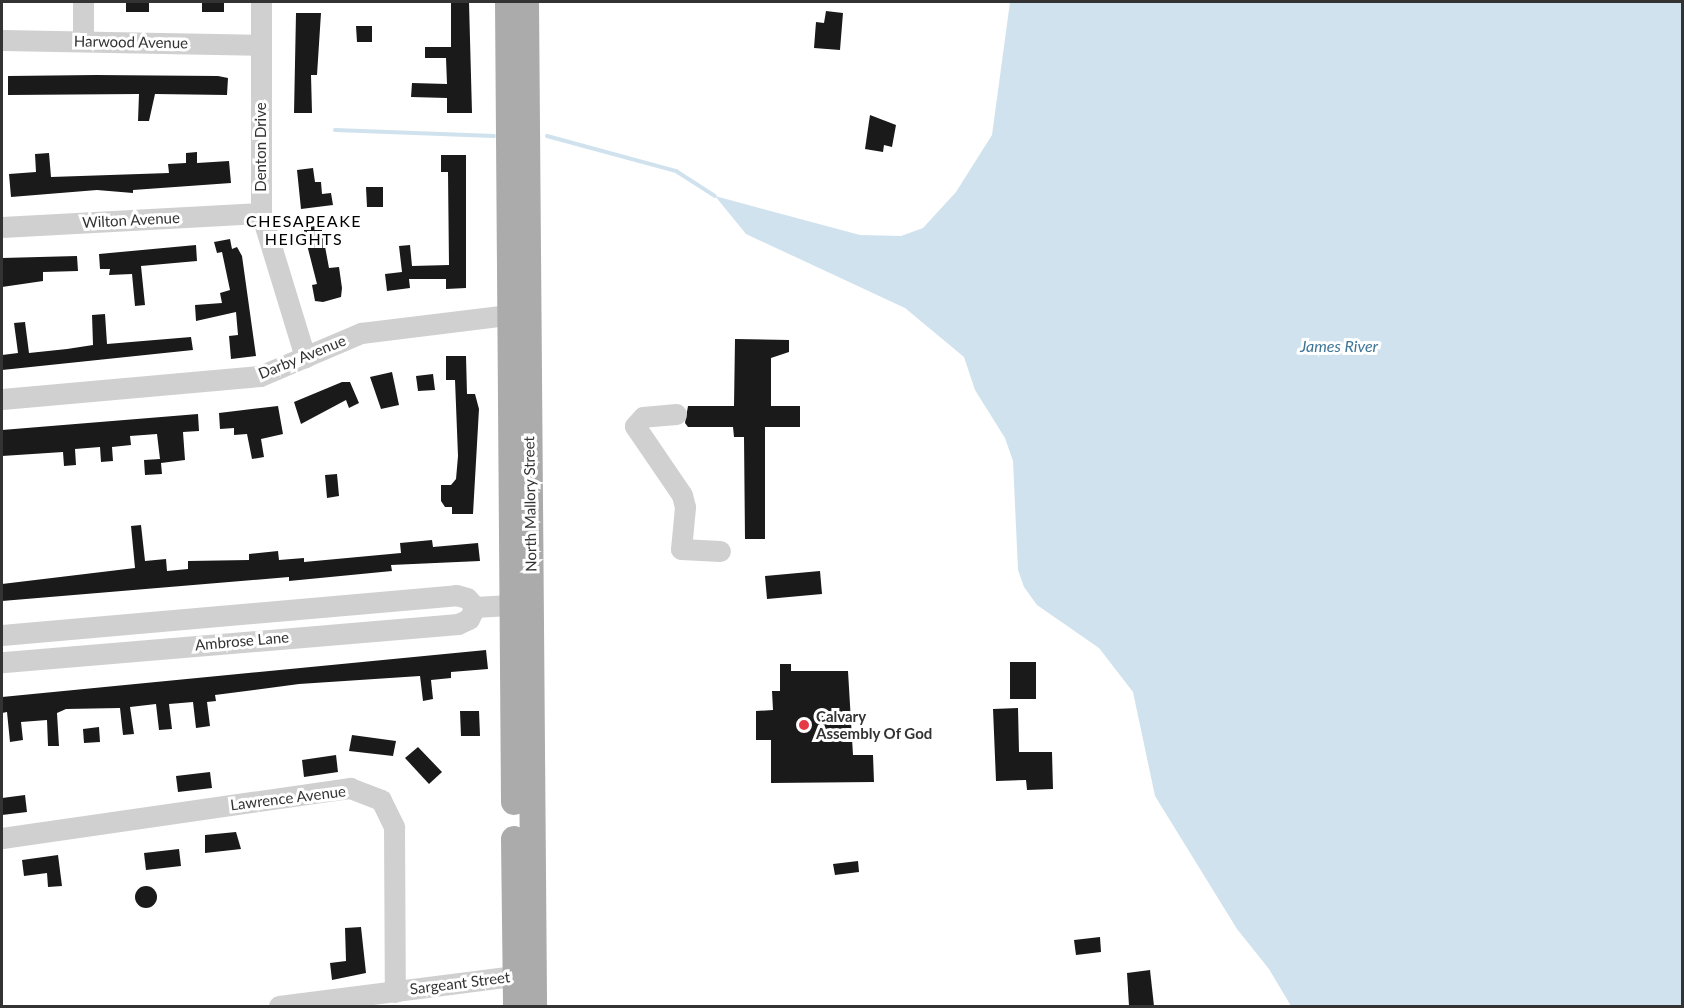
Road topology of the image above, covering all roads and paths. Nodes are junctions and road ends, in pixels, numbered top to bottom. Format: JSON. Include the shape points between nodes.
{"nodes":[{"id":1,"x":83,"y":2,"type":"edge"},
{"id":2,"x":261,"y":2,"type":"edge"},
{"id":3,"x":508,"y":2,"type":"edge"},
{"id":4,"x":526,"y":2,"type":"edge"},
{"id":5,"x":2,"y":40,"type":"edge"},
{"id":6,"x":83,"y":40,"type":"junction"},
{"id":7,"x":261,"y":45,"type":"junction"},
{"id":8,"x":261,"y":213,"type":"junction"},
{"id":9,"x":2,"y":227,"type":"edge"},
{"id":10,"x":519,"y":313,"type":"junction"},
{"id":11,"x":305,"y":357,"type":"junction"},
{"id":12,"x":2,"y":399,"type":"edge"},
{"id":13,"x":676,"y":414,"type":"dead end"},
{"id":14,"x":720,"y":551,"type":"dead end"},
{"id":15,"x":347,"y":605,"type":"junction"},
{"id":16,"x":521,"y":605,"type":"junction"},
{"id":17,"x":475,"y":607,"type":"junction"},
{"id":18,"x":104,"y":626,"type":"junction"},
{"id":19,"x":350,"y":632,"type":"junction"},
{"id":20,"x":2,"y":635,"type":"edge"},
{"id":21,"x":107,"y":653,"type":"junction"},
{"id":22,"x":2,"y":662,"type":"edge"},
{"id":23,"x":2,"y":838,"type":"edge"},
{"id":24,"x":525,"y":975,"type":"junction"},
{"id":25,"x":394,"y":992,"type":"junction"},
{"id":26,"x":279,"y":1006,"type":"edge"},
{"id":27,"x":516,"y":1006,"type":"edge"},
{"id":28,"x":534,"y":1006,"type":"edge"}],
"edges":[{"from":1,"to":6,"type":"street"},
{"from":2,"to":7,"type":"street","name":"Denton Drive"},
{"from":3,"to":10,"type":"main road","name":"North Mallory Street"},
{"from":4,"to":10,"type":"main road","name":"North Mallory Street"},
{"from":5,"to":6,"type":"street","name":"Harwood Avenue"},
{"from":6,"to":7,"type":"street","name":"Harwood Avenue"},
{"from":7,"to":8,"type":"street","name":"Denton Drive"},
{"from":8,"to":9,"type":"street","name":"Wilton Avenue"},
{"from":8,"to":11,"type":"street","name":"Denton Drive"},
{"from":10,"to":11,"type":"street","name":"Darby Avenue","via":[[361,333]]},
{"from":10,"to":16,"type":"main road","name":"North Mallory Street"},
{"from":11,"to":12,"type":"street","name":"Darby Avenue","via":[[260,376]]},
{"from":13,"to":14,"type":"street","via":[[643,417],[635,426],[682,495],[685,507],[681,549]]},
{"from":15,"to":17,"type":"street","name":"Ambrose Lane","via":[[460,595]]},
{"from":15,"to":18,"type":"street","name":"Ambrose Lane"},
{"from":15,"to":19,"type":"street"},
{"from":16,"to":17,"type":"street","name":"Ambrose Lane"},
{"from":16,"to":24,"type":"main road","name":"North Mallory Street"},
{"from":17,"to":19,"type":"street","name":"Ambrose Lane","via":[[472,615],[458,624]]},
{"from":18,"to":20,"type":"street","name":"Ambrose Lane"},
{"from":18,"to":21,"type":"street"},
{"from":19,"to":21,"type":"street","name":"Ambrose Lane"},
{"from":21,"to":22,"type":"street","name":"Ambrose Lane"},
{"from":23,"to":25,"type":"street","name":"Lawrence Avenue","via":[[350,788],[381,800],[394,827]]},
{"from":24,"to":25,"type":"street","name":"Sargeant Street"},
{"from":24,"to":27,"type":"main road","name":"North Mallory Street"},
{"from":24,"to":28,"type":"main road","name":"North Mallory Street"},
{"from":25,"to":26,"type":"street","name":"Sargeant Street"}]}
